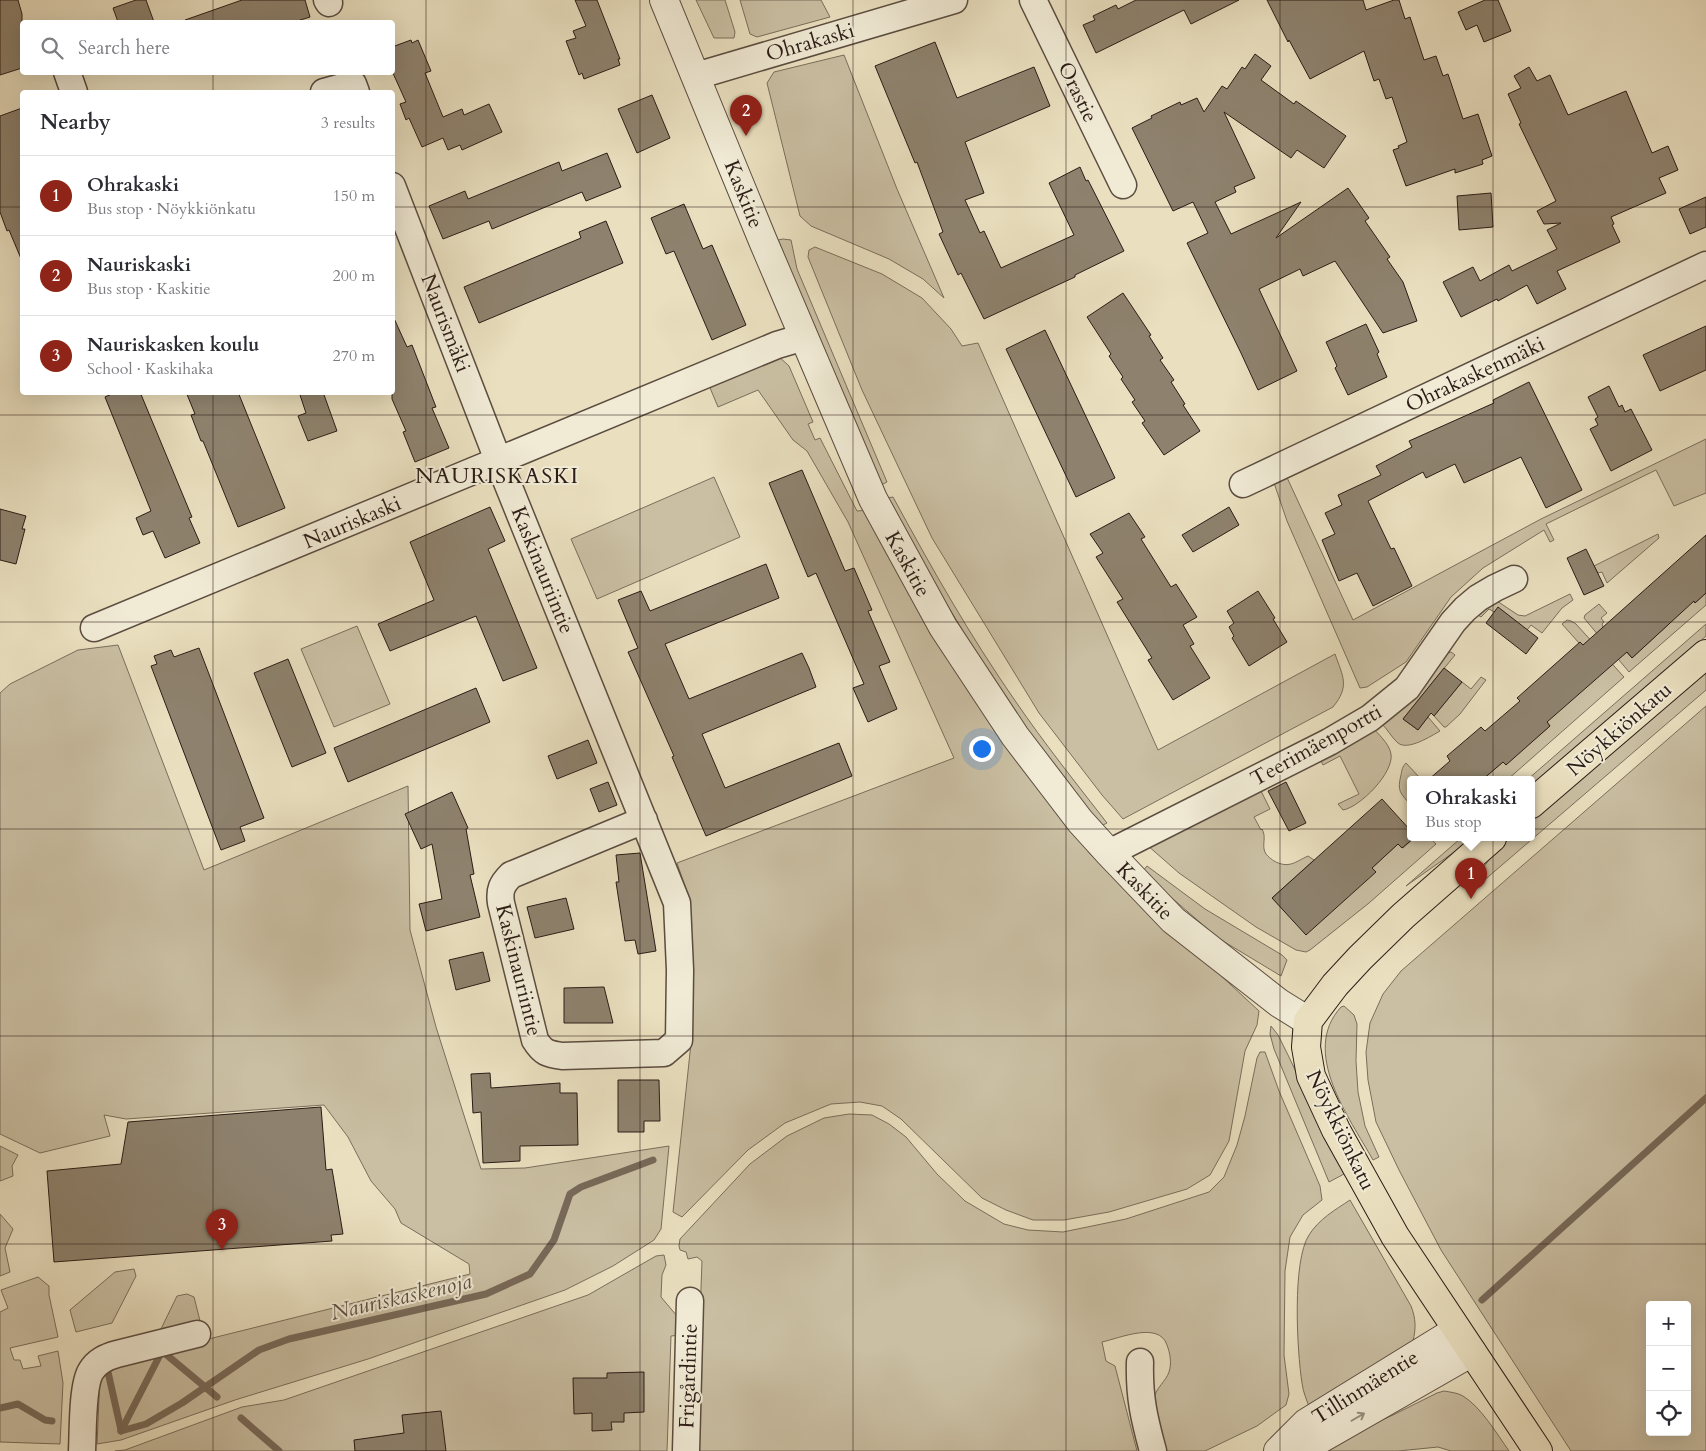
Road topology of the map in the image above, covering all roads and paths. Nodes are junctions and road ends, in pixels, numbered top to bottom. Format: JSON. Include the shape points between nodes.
{"nodes":[{"id":1,"x":664,"y":0,"type":"edge"},
{"id":2,"x":954,"y":0,"type":"edge"},
{"id":3,"x":1033,"y":0,"type":"edge"},
{"id":4,"x":68,"y":75,"type":"edge"},
{"id":5,"x":696,"y":76,"type":"junction"},
{"id":6,"x":73,"y":90,"type":"edge"},
{"id":7,"x":331,"y":90,"type":"edge"},
{"id":8,"x":355,"y":90,"type":"edge"},
{"id":9,"x":1122,"y":185,"type":"dead end"},
{"id":10,"x":395,"y":194,"type":"edge"},
{"id":11,"x":1706,"y":265,"type":"edge"},
{"id":12,"x":804,"y":337,"type":"junction"},
{"id":13,"x":498,"y":460,"type":"junction"},
{"id":14,"x":1243,"y":484,"type":"dead end"},
{"id":15,"x":1514,"y":580,"type":"dead end"},
{"id":16,"x":94,"y":628,"type":"dead end"},
{"id":17,"x":1706,"y":654,"type":"edge"},
{"id":18,"x":1535,"y":801,"type":"edge"},
{"id":19,"x":644,"y":820,"type":"junction"},
{"id":20,"x":1489,"y":841,"type":"edge"},
{"id":21,"x":1109,"y":854,"type":"junction"},
{"id":22,"x":1308,"y":1021,"type":"junction"},
{"id":23,"x":690,"y":1302,"type":"dead end"},
{"id":24,"x":1457,"y":1330,"type":"junction"},
{"id":25,"x":197,"y":1334,"type":"dead end"},
{"id":26,"x":1472,"y":1352,"type":"junction"},
{"id":27,"x":1140,"y":1362,"type":"dead end"},
{"id":28,"x":82,"y":1451,"type":"edge"},
{"id":29,"x":686,"y":1451,"type":"edge"},
{"id":30,"x":1153,"y":1451,"type":"edge"},
{"id":31,"x":1278,"y":1451,"type":"edge"},
{"id":32,"x":1284,"y":1451,"type":"edge"},
{"id":33,"x":1538,"y":1451,"type":"edge"}],
"edges":[{"from":1,"to":5,"type":"street","name":"Kaskitie"},
{"from":2,"to":5,"type":"street","name":"Ohrakaski"},
{"from":3,"to":9,"type":"street","name":"Orastie"},
{"from":4,"to":6,"type":"street"},
{"from":5,"to":12,"type":"street","name":"Kaskitie"},
{"from":7,"to":8,"type":"street","via":[[353,84]]},
{"from":10,"to":13,"type":"street","name":"Naurismäki"},
{"from":11,"to":14,"type":"street","name":"Ohrakaskenmäki"},
{"from":12,"to":13,"type":"street","name":"Nauriskaski","via":[[777,345]]},
{"from":12,"to":21,"type":"street","name":"Kaskitie","via":[[873,500],[943,627],[1015,736]]},
{"from":13,"to":16,"type":"street","name":"Nauriskaski"},
{"from":13,"to":19,"type":"street","name":"Kaskinauriintie"},
{"from":15,"to":21,"type":"street","name":"Teerimäenportti","via":[[1495,588],[1464,609],[1407,688],[1370,718]]},
{"from":17,"to":18,"type":"main road","name":"Nöykkiönkatu"},
{"from":19,"to":19,"type":"street","name":"Kaskinauriintie","via":[[677,904],[679,1040],[664,1053],[562,1056],[541,1050],[535,1040],[501,903],[502,884],[511,875]]},
{"from":20,"to":22,"type":"main road","via":[[1366,952]]},
{"from":21,"to":22,"type":"street","name":"Kaskitie","via":[[1173,920],[1279,1003]]},
{"from":22,"to":24,"type":"main road","name":"Nöykkiönkatu","via":[[1306,1047],[1311,1076],[1336,1130],[1395,1236]]},
{"from":23,"to":29,"type":"street","name":"Frigårdintie"},
{"from":24,"to":26,"type":"main road","name":"Nöykkiönkatu"},
{"from":24,"to":31,"type":"street","name":"Tillinmäentie","via":[[1306,1423]]},
{"from":25,"to":28,"type":"street","via":[[117,1354],[96,1365],[86,1386]]},
{"from":32,"to":26,"type":"street","name":"Tillinmäentie","one_way":true,"via":[[1315,1442]]},
{"from":26,"to":33,"type":"main road","name":"Nöykkiönkatu"},
{"from":27,"to":30,"type":"street","via":[[1142,1407]]}]}
